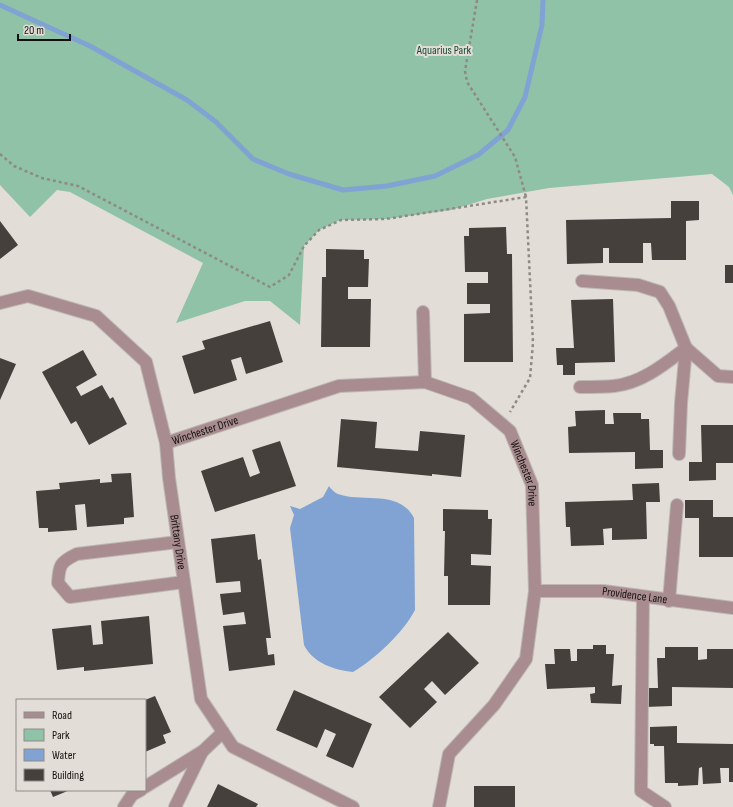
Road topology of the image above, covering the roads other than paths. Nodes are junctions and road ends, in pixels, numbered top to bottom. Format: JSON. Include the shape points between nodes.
{"nodes":[{"id":1,"x":582,"y":281,"type":"dead end"},
{"id":2,"x":0,"y":303,"type":"edge"},
{"id":3,"x":423,"y":312,"type":"dead end"},
{"id":4,"x":686,"y":348,"type":"junction"},
{"id":5,"x":733,"y":377,"type":"edge"},
{"id":6,"x":425,"y":382,"type":"junction"},
{"id":7,"x":580,"y":387,"type":"dead end"},
{"id":8,"x":166,"y":443,"type":"junction"},
{"id":9,"x":679,"y":454,"type":"dead end"},
{"id":10,"x":677,"y":505,"type":"dead end"},
{"id":11,"x":178,"y":542,"type":"junction"},
{"id":12,"x":184,"y":582,"type":"junction"},
{"id":13,"x":535,"y":591,"type":"junction"},
{"id":14,"x":643,"y":597,"type":"junction"},
{"id":15,"x":669,"y":600,"type":"junction"},
{"id":16,"x":733,"y":608,"type":"edge"},
{"id":17,"x":223,"y":732,"type":"junction"},
{"id":18,"x":202,"y":750,"type":"junction"},
{"id":19,"x":146,"y":786,"type":"edge"},
{"id":20,"x":139,"y":791,"type":"edge"},
{"id":21,"x":124,"y":807,"type":"edge"},
{"id":22,"x":175,"y":807,"type":"edge"},
{"id":23,"x":353,"y":807,"type":"edge"},
{"id":24,"x":439,"y":807,"type":"edge"},
{"id":25,"x":665,"y":807,"type":"edge"}],
"edges":[{"from":1,"to":4,"type":"street","via":[[638,285],[660,292],[669,306]]},
{"from":2,"to":8,"type":"street","name":"Brittany Drive","via":[[28,296],[96,316],[146,362]]},
{"from":3,"to":6,"type":"street"},
{"from":4,"to":5,"type":"street","via":[[718,376]]},
{"from":4,"to":7,"type":"street","via":[[658,369],[636,379],[616,386]]},
{"from":4,"to":9,"type":"street"},
{"from":6,"to":8,"type":"street","name":"Winchester Drive","via":[[339,386]]},
{"from":6,"to":13,"type":"street","name":"Winchester Drive","via":[[471,398],[510,431],[532,485]]},
{"from":8,"to":11,"type":"street","name":"Brittany Drive"},
{"from":10,"to":15,"type":"street"},
{"from":11,"to":12,"type":"street","name":"Brittany Drive"},
{"from":11,"to":12,"type":"street","via":[[77,554],[63,561],[58,570],[58,583],[70,597]]},
{"from":12,"to":17,"type":"street","name":"Brittany Drive","via":[[201,699]]},
{"from":13,"to":14,"type":"street","name":"Providence Lane","via":[[603,591]]},
{"from":13,"to":24,"type":"street","name":"Winchester Drive","via":[[526,659],[494,705],[449,754]]},
{"from":14,"to":15,"type":"street","name":"Providence Lane"},
{"from":14,"to":25,"type":"street","via":[[641,791]]},
{"from":15,"to":16,"type":"street","name":"Providence Lane"},
{"from":17,"to":18,"type":"street"},
{"from":17,"to":23,"type":"street","name":"Brittany Drive","via":[[233,747]]},
{"from":18,"to":19,"type":"street"},
{"from":18,"to":22,"type":"street"},
{"from":20,"to":21,"type":"street","via":[[132,795]]}]}
